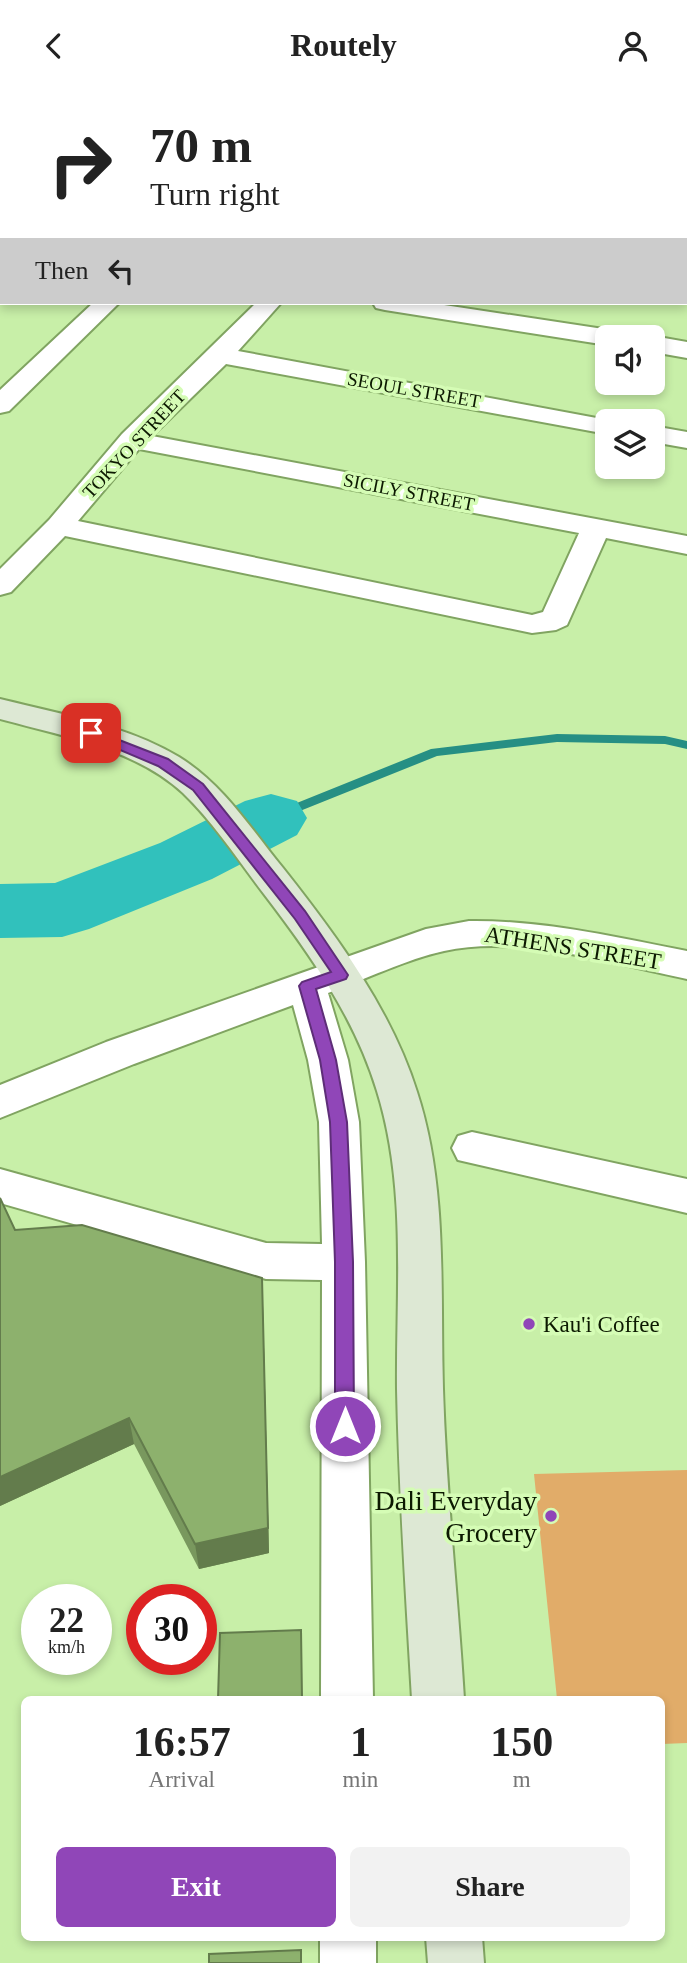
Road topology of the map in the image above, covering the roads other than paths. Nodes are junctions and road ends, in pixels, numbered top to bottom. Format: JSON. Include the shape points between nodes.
{"nodes":[{"id":1,"x":105,"y":305,"type":"edge"},
{"id":2,"x":267,"y":305,"type":"edge"},
{"id":3,"x":398,"y":305,"type":"edge"},
{"id":4,"x":595,"y":336,"type":"edge"},
{"id":5,"x":665,"y":347,"type":"edge"},
{"id":6,"x":687,"y":350,"type":"edge"},
{"id":7,"x":220,"y":355,"type":"junction"},
{"id":8,"x":0,"y":405,"type":"edge"},
{"id":9,"x":595,"y":424,"type":"edge"},
{"id":10,"x":665,"y":436,"type":"edge"},
{"id":11,"x":132,"y":440,"type":"junction"},
{"id":12,"x":687,"y":440,"type":"edge"},
{"id":13,"x":59,"y":527,"type":"junction"},
{"id":14,"x":596,"y":527,"type":"junction"},
{"id":15,"x":687,"y":545,"type":"edge"},
{"id":16,"x":0,"y":586,"type":"edge"},
{"id":17,"x":0,"y":709,"type":"edge"},
{"id":18,"x":687,"y":965,"type":"edge"},
{"id":19,"x":324,"y":981,"type":"junction"},
{"id":20,"x":0,"y":1102,"type":"edge"},
{"id":21,"x":472,"y":1148,"type":"dead end"},
{"id":22,"x":0,"y":1186,"type":"edge"},
{"id":23,"x":687,"y":1196,"type":"edge"},
{"id":24,"x":344,"y":1262,"type":"junction"},
{"id":25,"x":346,"y":1696,"type":"edge"},
{"id":26,"x":438,"y":1696,"type":"edge"},
{"id":27,"x":348,"y":1941,"type":"edge"},
{"id":28,"x":454,"y":1941,"type":"edge"},
{"id":29,"x":348,"y":1963,"type":"edge"},
{"id":30,"x":456,"y":1963,"type":"edge"}],
"edges":[{"from":1,"to":8,"type":"street"},
{"from":2,"to":7,"type":"street","name":"TOKYO STREET"},
{"from":3,"to":4,"type":"street"},
{"from":5,"to":6,"type":"street"},
{"from":7,"to":9,"type":"street","name":"SEOUL STREET"},
{"from":7,"to":11,"type":"street","name":"TOKYO STREET"},
{"from":10,"to":12,"type":"street"},
{"from":11,"to":13,"type":"street","name":"TOKYO STREET"},
{"from":11,"to":14,"type":"street","name":"SICILY STREET"},
{"from":13,"to":14,"type":"street","via":[[532,624],[556,618]]},
{"from":13,"to":16,"type":"street","name":"TOKYO STREET"},
{"from":14,"to":15,"type":"street","name":"SICILY STREET"},
{"from":17,"to":19,"type":"main road","via":[[126,745],[198,787],[300,915]]},
{"from":18,"to":19,"type":"street","name":"ATHENS STREET","via":[[532,937],[467,932]]},
{"from":19,"to":20,"type":"street","name":"ATHENS STREET","via":[[120,1053]]},
{"from":19,"to":24,"type":"street","via":[[328,1060],[339,1122]]},
{"from":19,"to":26,"type":"main road","via":[[371,1028],[397,1092],[413,1164],[422,1469]]},
{"from":21,"to":23,"type":"street"},
{"from":22,"to":24,"type":"street","via":[[266,1261]]},
{"from":24,"to":25,"type":"street"},
{"from":27,"to":29,"type":"street"},
{"from":28,"to":30,"type":"main road"}]}
